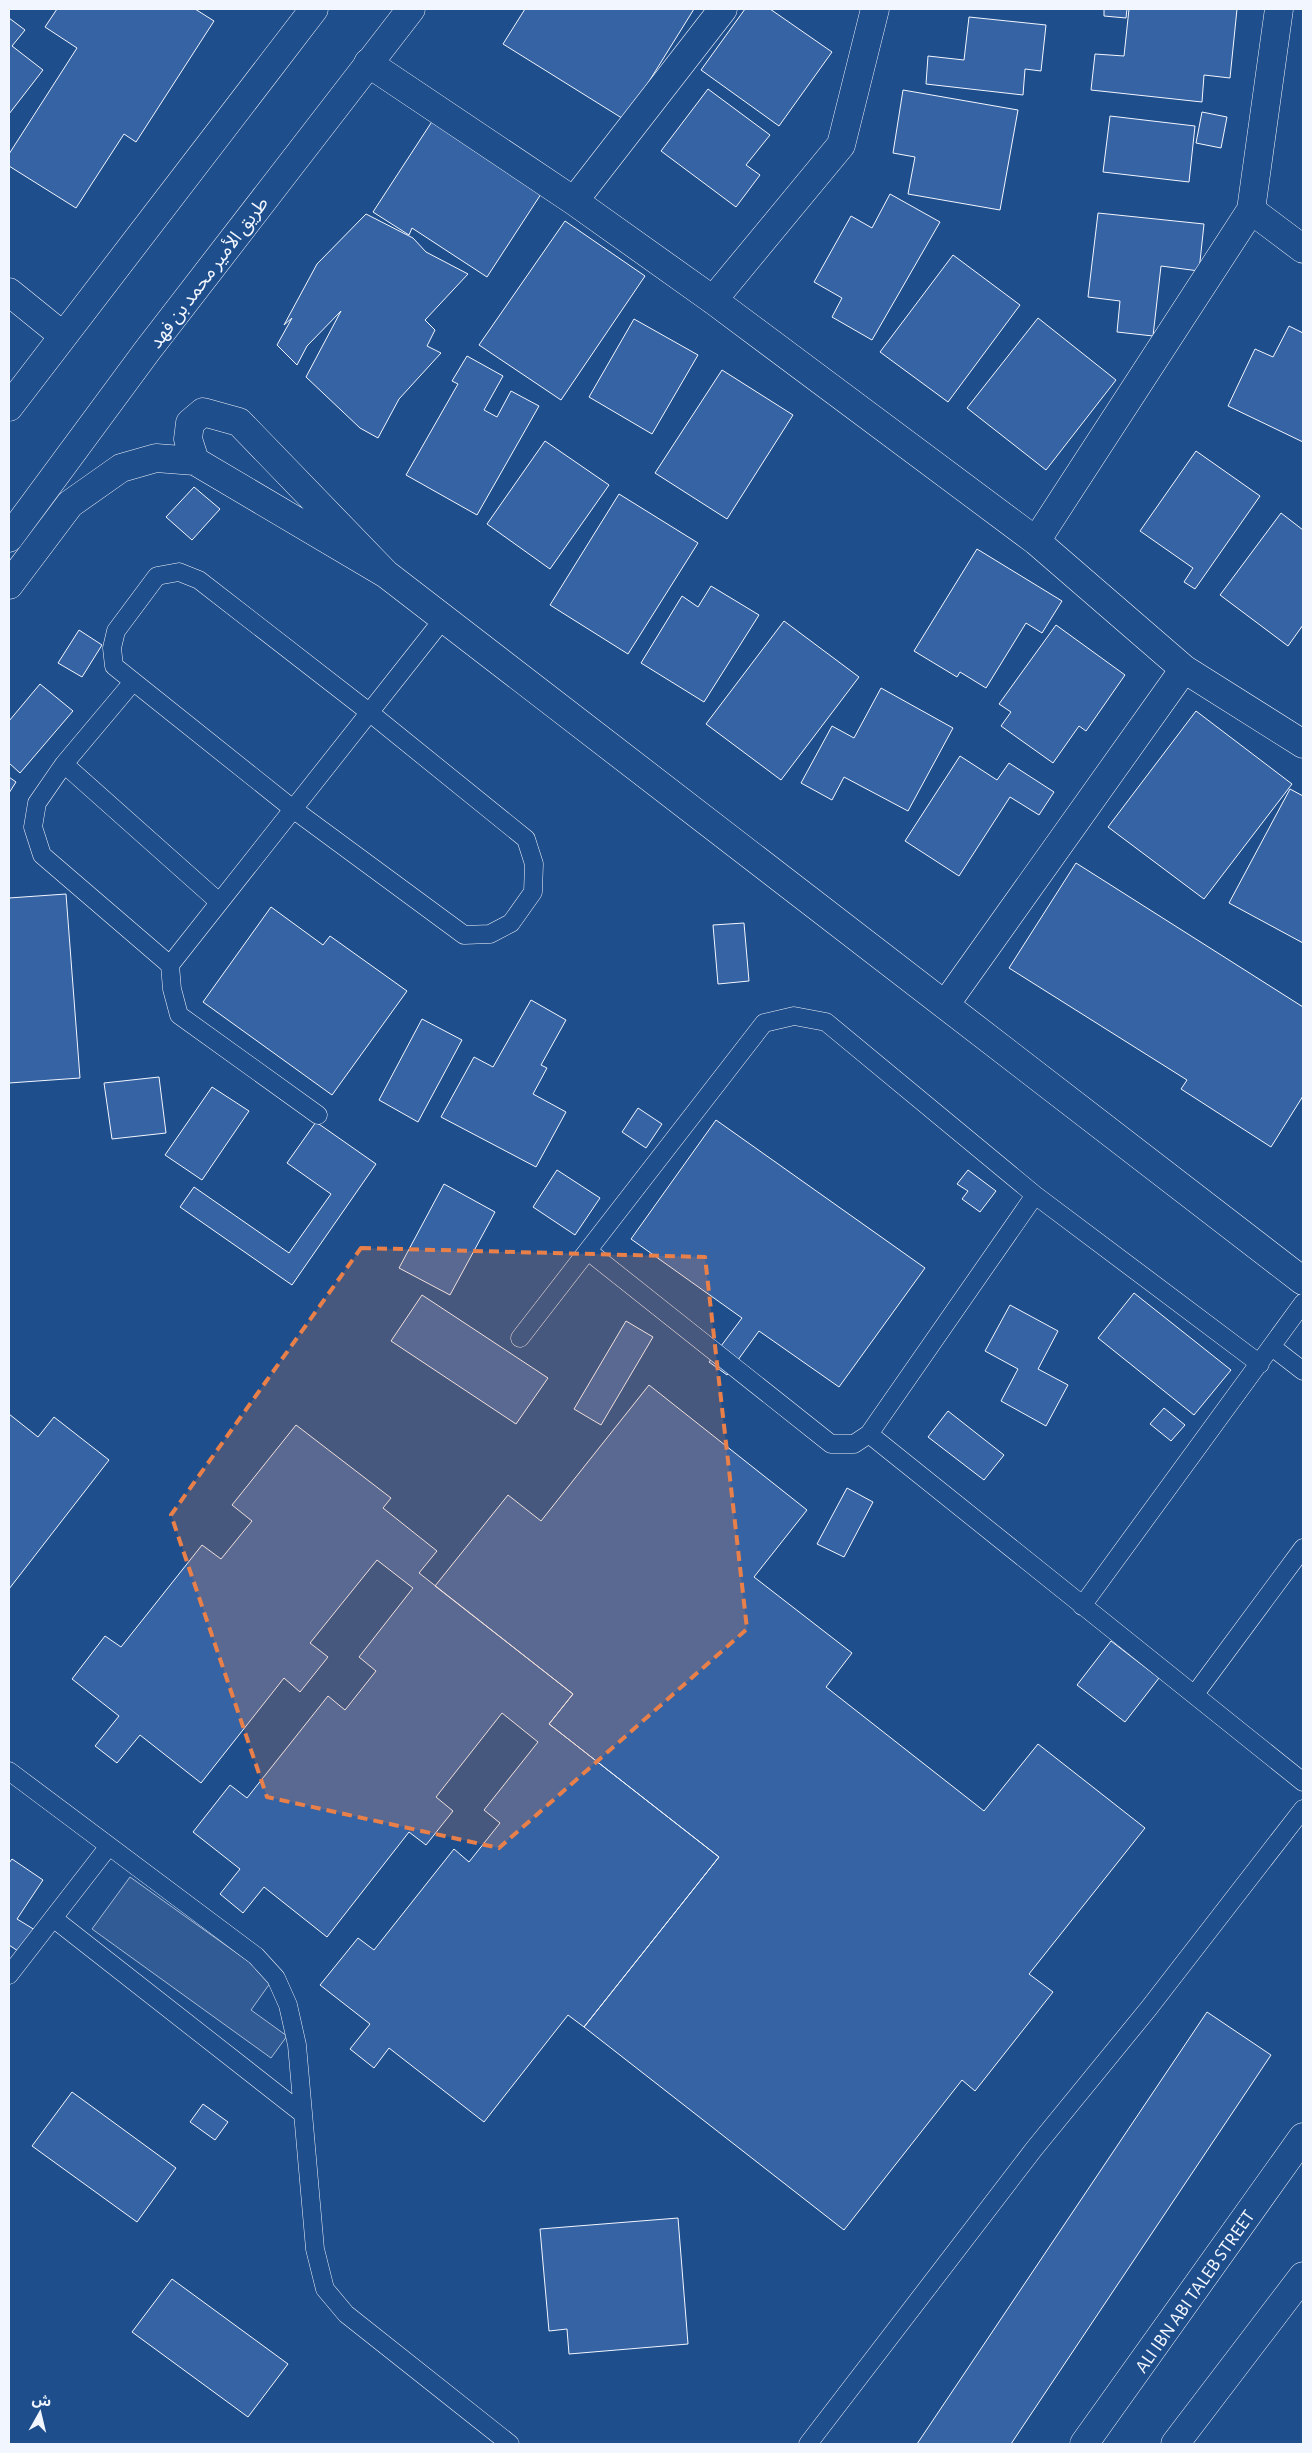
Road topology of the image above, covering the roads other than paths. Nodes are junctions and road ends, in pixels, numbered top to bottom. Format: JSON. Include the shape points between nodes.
{"nodes":[{"id":1,"x":314,"y":9,"type":"edge"},
{"id":2,"x":411,"y":9,"type":"edge"},
{"id":3,"x":723,"y":9,"type":"edge"},
{"id":4,"x":875,"y":9,"type":"edge"},
{"id":5,"x":1279,"y":9,"type":"edge"},
{"id":6,"x":368,"y":63,"type":"junction"},
{"id":7,"x":574,"y":201,"type":"junction"},
{"id":8,"x":1252,"y":210,"type":"junction"},
{"id":9,"x":1303,"y":249,"type":"edge"},
{"id":10,"x":9,"y":292,"type":"edge"},
{"id":11,"x":713,"y":300,"type":"junction"},
{"id":12,"x":62,"y":335,"type":"junction"},
{"id":13,"x":9,"y":407,"type":"edge"},
{"id":14,"x":195,"y":461,"type":"junction"},
{"id":15,"x":9,"y":538,"type":"edge"},
{"id":16,"x":1036,"y":541,"type":"junction"},
{"id":17,"x":386,"y":574,"type":"junction"},
{"id":18,"x":9,"y":585,"type":"edge"},
{"id":19,"x":444,"y":618,"type":"junction"},
{"id":20,"x":1184,"y":669,"type":"junction"},
{"id":21,"x":132,"y":682,"type":"junction"},
{"id":22,"x":369,"y":712,"type":"junction"},
{"id":23,"x":1303,"y":744,"type":"edge"},
{"id":24,"x":64,"y":764,"type":"junction"},
{"id":25,"x":293,"y":809,"type":"junction"},
{"id":26,"x":219,"y":902,"type":"junction"},
{"id":27,"x":170,"y":965,"type":"junction"},
{"id":28,"x":944,"y":1005,"type":"junction"},
{"id":29,"x":318,"y":1115,"type":"dead end"},
{"id":30,"x":1035,"y":1196,"type":"junction"},
{"id":31,"x":588,"y":1251,"type":"junction"},
{"id":32,"x":1303,"y":1281,"type":"edge"},
{"id":33,"x":1303,"y":1303,"type":"edge"},
{"id":34,"x":520,"y":1338,"type":"dead end"},
{"id":35,"x":1272,"y":1348,"type":"junction"},
{"id":36,"x":1260,"y":1364,"type":"junction"},
{"id":37,"x":1303,"y":1372,"type":"edge"},
{"id":38,"x":869,"y":1434,"type":"junction"},
{"id":39,"x":1303,"y":1548,"type":"edge"},
{"id":40,"x":1082,"y":1606,"type":"junction"},
{"id":41,"x":1195,"y":1694,"type":"junction"},
{"id":42,"x":9,"y":1771,"type":"edge"},
{"id":43,"x":1303,"y":1782,"type":"edge"},
{"id":44,"x":1303,"y":1809,"type":"edge"},
{"id":45,"x":109,"y":1846,"type":"junction"},
{"id":46,"x":53,"y":1918,"type":"junction"},
{"id":47,"x":9,"y":1975,"type":"edge"},
{"id":48,"x":304,"y":2114,"type":"junction"},
{"id":49,"x":1303,"y":2137,"type":"edge"},
{"id":50,"x":1303,"y":2276,"type":"edge"},
{"id":51,"x":510,"y":2444,"type":"edge"},
{"id":52,"x":808,"y":2444,"type":"edge"},
{"id":53,"x":1084,"y":2444,"type":"edge"},
{"id":54,"x":1175,"y":2444,"type":"edge"}],
"edges":[{"from":1,"to":12,"type":"main road"},
{"from":2,"to":6,"type":"main road","name":"طريق الأمير محمد بن فهد"},
{"from":3,"to":7,"type":"main road"},
{"from":4,"to":11,"type":"main road","via":[[841,145]]},
{"from":5,"to":8,"type":"main road"},
{"from":6,"to":7,"type":"main road"},
{"from":6,"to":15,"type":"main road","name":"طريق الأمير محمد بن فهد","via":[[147,351]]},
{"from":7,"to":11,"type":"main road"},
{"from":8,"to":9,"type":"main road"},
{"from":8,"to":16,"type":"main road"},
{"from":10,"to":12,"type":"main road"},
{"from":11,"to":16,"type":"main road"},
{"from":12,"to":13,"type":"main road"},
{"from":14,"to":17,"type":"main road"},
{"from":14,"to":17,"type":"main road","via":[[188,439],[190,423],[203,412],[239,422]]},
{"from":14,"to":18,"type":"main road","via":[[156,458],[120,468],[70,504]]},
{"from":16,"to":20,"type":"main road"},
{"from":17,"to":19,"type":"main road"},
{"from":19,"to":22,"type":"lane"},
{"from":19,"to":28,"type":"main road"},
{"from":20,"to":23,"type":"main road"},
{"from":20,"to":28,"type":"main road"},
{"from":21,"to":22,"type":"lane","via":[[114,666],[112,648],[116,631],[157,576],[178,572],[198,580]]},
{"from":21,"to":24,"type":"lane"},
{"from":21,"to":25,"type":"lane"},
{"from":22,"to":25,"type":"lane"},
{"from":22,"to":25,"type":"lane","via":[[526,839],[534,864],[533,892],[511,923],[490,934],[464,934]]},
{"from":24,"to":26,"type":"lane"},
{"from":24,"to":27,"type":"lane","via":[[37,802],[33,827],[42,855]]},
{"from":25,"to":26,"type":"lane"},
{"from":26,"to":27,"type":"lane"},
{"from":27,"to":29,"type":"lane","via":[[172,990],[179,1014]]},
{"from":28,"to":32,"type":"main road"},
{"from":30,"to":31,"type":"lane","via":[[826,1022],[794,1016],[764,1023]]},
{"from":30,"to":36,"type":"lane"},
{"from":30,"to":38,"type":"lane"},
{"from":31,"to":34,"type":"lane"},
{"from":31,"to":38,"type":"lane","via":[[831,1444],[854,1444]]},
{"from":33,"to":35,"type":"lane"},
{"from":35,"to":36,"type":"lane"},
{"from":35,"to":37,"type":"lane"},
{"from":36,"to":40,"type":"lane"},
{"from":38,"to":40,"type":"lane"},
{"from":39,"to":41,"type":"lane"},
{"from":40,"to":41,"type":"lane"},
{"from":41,"to":43,"type":"lane"},
{"from":42,"to":45,"type":"lane"},
{"from":44,"to":52,"type":"lane","via":[[1149,2008],[1034,2149]]},
{"from":45,"to":46,"type":"lane"},
{"from":45,"to":48,"type":"lane","via":[[256,1956],[276,1978],[288,2006],[297,2045]]},
{"from":46,"to":47,"type":"lane"},
{"from":46,"to":48,"type":"lane"},
{"from":48,"to":51,"type":"lane","via":[[315,2249],[325,2289],[346,2314]]},
{"from":49,"to":53,"type":"main road","name":"ALI IBN ABI TALEB STREET"},
{"from":50,"to":54,"type":"main road"}]}
